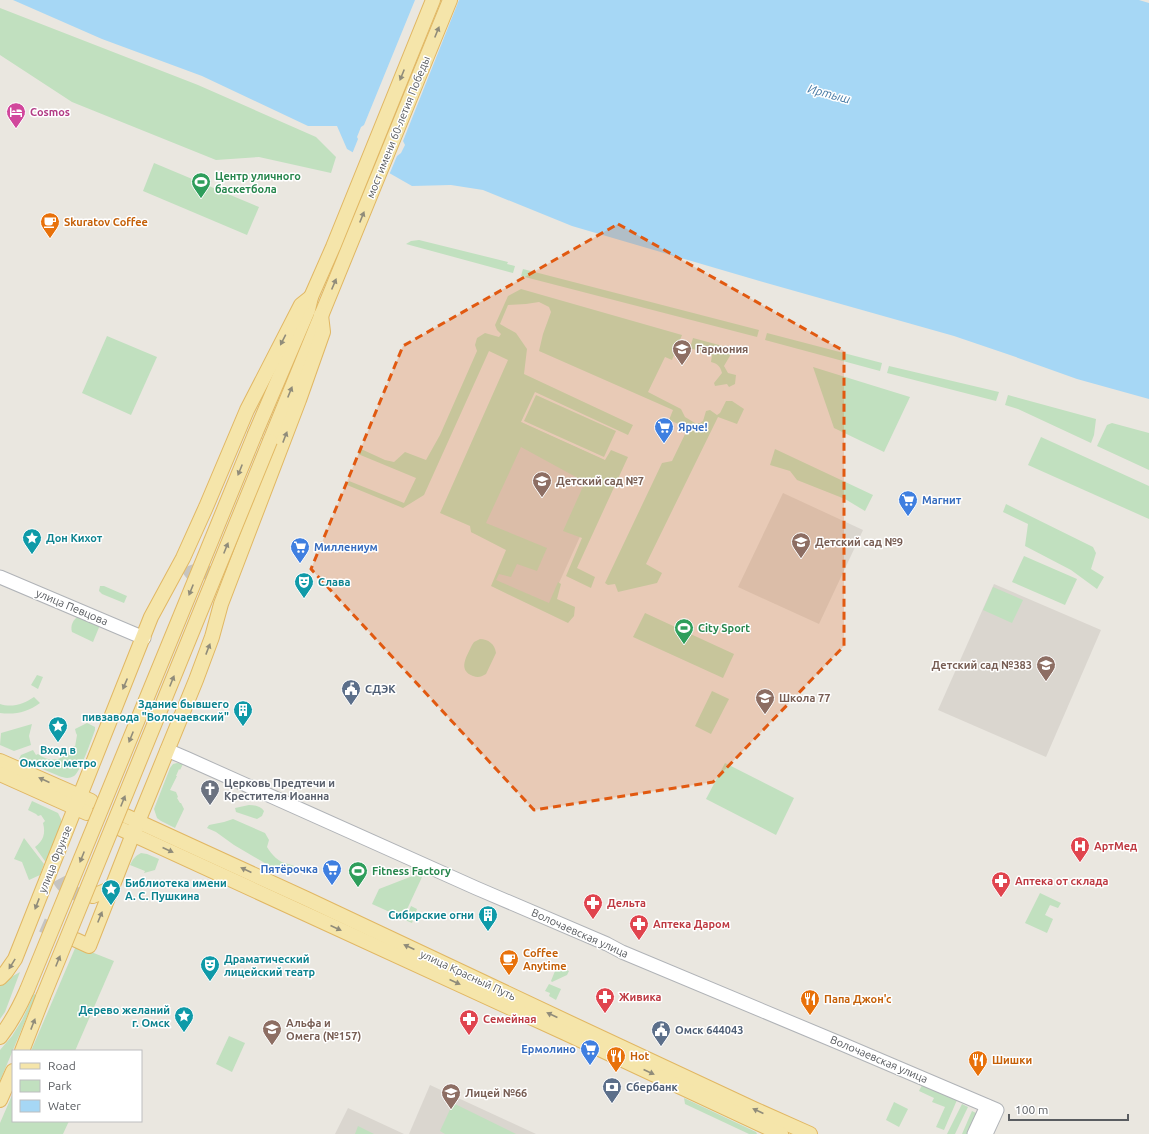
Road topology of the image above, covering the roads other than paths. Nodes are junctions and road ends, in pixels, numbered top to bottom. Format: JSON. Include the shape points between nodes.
{"nodes":[{"id":1,"x":432,"y":0,"type":"edge"},
{"id":2,"x":450,"y":0,"type":"edge"},
{"id":3,"x":311,"y":297,"type":"junction"},
{"id":4,"x":321,"y":315,"type":"junction"},
{"id":5,"x":185,"y":576,"type":"tunnel mouth"},
{"id":6,"x":0,"y":577,"type":"edge"},
{"id":7,"x":219,"y":585,"type":"tunnel mouth"},
{"id":8,"x":162,"y":597,"type":"junction"},
{"id":9,"x":221,"y":604,"type":"junction"},
{"id":10,"x":144,"y":638,"type":"junction"},
{"id":11,"x":167,"y":750,"type":"junction"},
{"id":12,"x":0,"y":761,"type":"edge"},
{"id":13,"x":0,"y":774,"type":"edge"},
{"id":14,"x":83,"y":805,"type":"junction"},
{"id":15,"x":130,"y":825,"type":"junction"},
{"id":16,"x":54,"y":861,"type":"junction"},
{"id":17,"x":59,"y":879,"type":"tunnel mouth"},
{"id":18,"x":112,"y":888,"type":"junction"},
{"id":19,"x":93,"y":896,"type":"tunnel mouth"},
{"id":20,"x":83,"y":943,"type":"dead end"},
{"id":21,"x":0,"y":978,"type":"edge"},
{"id":22,"x":586,"y":1036,"type":"junction"},
{"id":23,"x":0,"y":1037,"type":"edge"},
{"id":24,"x":22,"y":1050,"type":"edge"},
{"id":25,"x":12,"y":1073,"type":"edge"},
{"id":26,"x":0,"y":1100,"type":"edge"},
{"id":27,"x":992,"y":1108,"type":"junction"},
{"id":28,"x":781,"y":1134,"type":"edge"},
{"id":29,"x":810,"y":1134,"type":"edge"},
{"id":30,"x":974,"y":1134,"type":"edge"},
{"id":31,"x":986,"y":1134,"type":"edge"}],
"edges":[{"from":1,"to":3,"type":"main road","name":"мост имени 60-летия Победы","one_way":true,"via":[[334,247]]},
{"from":4,"to":2,"type":"main road","name":"мост имени 60-летия Победы","one_way":true},
{"from":3,"to":8,"type":"main road","name":"улица Фрунзе","one_way":true,"via":[[301,305],[247,410],[187,550]]},
{"from":3,"to":23,"type":"main road","one_way":true,"bridge":true,"via":[[308,310],[27,990]]},
{"from":9,"to":4,"type":"main road","one_way":true,"via":[[300,400],[323,332]]},
{"from":24,"to":4,"type":"main road","one_way":true,"bridge":true},
{"from":5,"to":8,"type":"main road"},
{"from":6,"to":10,"type":"street","name":"улица Певцова"},
{"from":7,"to":9,"type":"main road"},
{"from":8,"to":10,"type":"main road","name":"улица Фрунзе"},
{"from":11,"to":9,"type":"main road","one_way":true,"via":[[212,637]]},
{"from":10,"to":14,"type":"main road","name":"улица Фрунзе","one_way":true},
{"from":11,"to":15,"type":"main road"},
{"from":11,"to":27,"type":"street","name":"Волочаевская улица","via":[[622,952]]},
{"from":14,"to":12,"type":"main road","one_way":true},
{"from":13,"to":14,"type":"main road"},
{"from":14,"to":16,"type":"main road","name":"улица Фрунзе"},
{"from":15,"to":18,"type":"main road"},
{"from":15,"to":22,"type":"main road","name":"улица Красный Путь","via":[[307,898]]},
{"from":16,"to":17,"type":"main road"},
{"from":16,"to":21,"type":"main road","name":"улица Фрунзе","one_way":true,"via":[[36,923],[15,959]]},
{"from":18,"to":19,"type":"main road"},
{"from":20,"to":18,"type":"main road","one_way":true},
{"from":22,"to":28,"type":"main road","name":"улица Красный Путь","one_way":true},
{"from":29,"to":22,"type":"main road","name":"улица Красный Путь","one_way":true},
{"from":25,"to":26,"type":"main road"},
{"from":27,"to":30,"type":"street"},
{"from":27,"to":31,"type":"street"}]}
